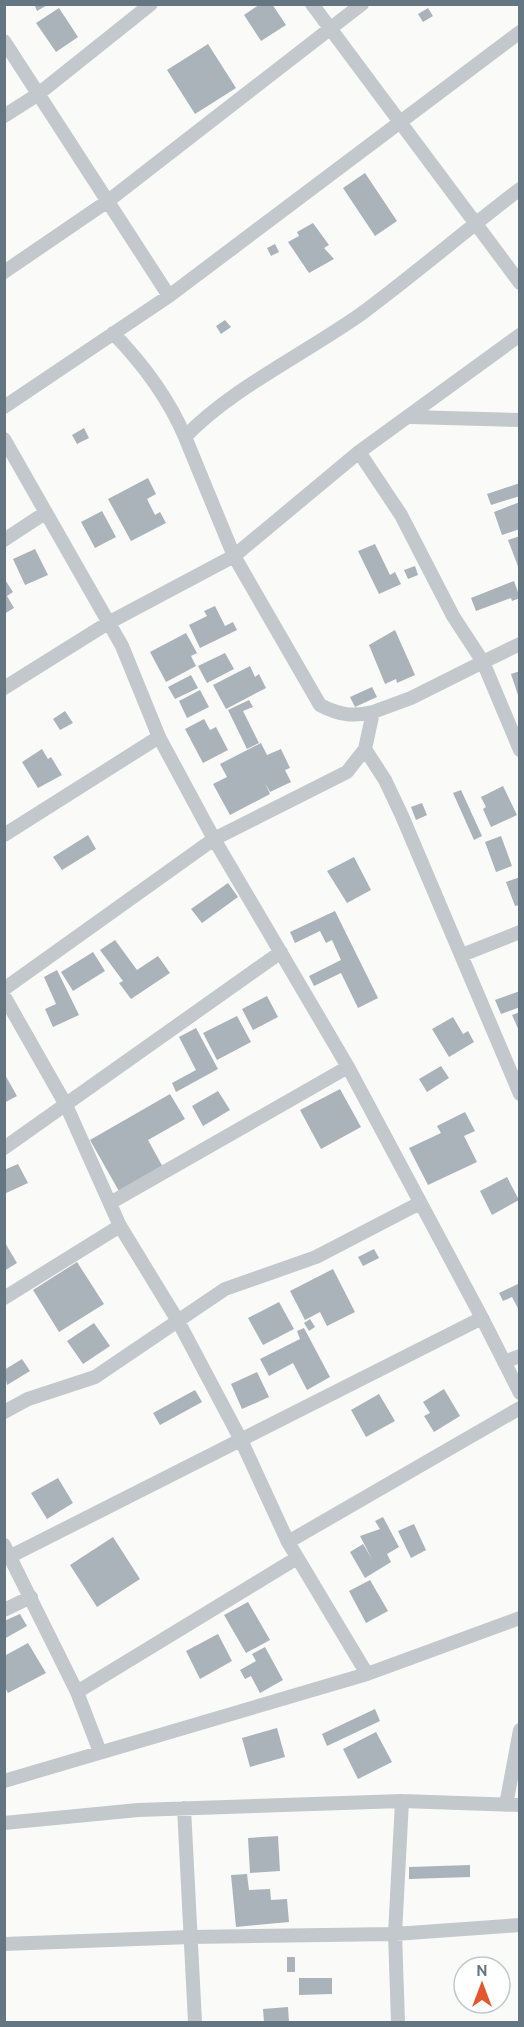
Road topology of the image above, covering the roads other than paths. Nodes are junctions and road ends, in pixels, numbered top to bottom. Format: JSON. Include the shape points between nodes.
{"nodes":[{"id":1,"x":151,"y":4,"type":"edge"},
{"id":2,"x":312,"y":4,"type":"edge"},
{"id":3,"x":362,"y":4,"type":"edge"},
{"id":4,"x":332,"y":30,"type":"junction"},
{"id":5,"x":519,"y":32,"type":"edge"},
{"id":6,"x":4,"y":41,"type":"edge"},
{"id":7,"x":37,"y":95,"type":"junction"},
{"id":8,"x":4,"y":116,"type":"edge"},
{"id":9,"x":399,"y":121,"type":"junction"},
{"id":10,"x":519,"y":189,"type":"edge"},
{"id":11,"x":108,"y":201,"type":"junction"},
{"id":12,"x":476,"y":223,"type":"junction"},
{"id":13,"x":4,"y":272,"type":"edge"},
{"id":14,"x":519,"y":283,"type":"edge"},
{"id":15,"x":170,"y":296,"type":"junction"},
{"id":16,"x":112,"y":333,"type":"junction"},
{"id":17,"x":519,"y":335,"type":"edge"},
{"id":18,"x":4,"y":407,"type":"edge"},
{"id":19,"x":410,"y":417,"type":"junction"},
{"id":20,"x":518,"y":424,"type":"edge"},
{"id":21,"x":185,"y":437,"type":"junction"},
{"id":22,"x":4,"y":439,"type":"edge"},
{"id":23,"x":359,"y":452,"type":"junction"},
{"id":24,"x":45,"y":513,"type":"junction"},
{"id":25,"x":4,"y":540,"type":"edge"},
{"id":26,"x":234,"y":556,"type":"junction"},
{"id":27,"x":108,"y":622,"type":"junction"},
{"id":28,"x":519,"y":644,"type":"edge"},
{"id":29,"x":483,"y":662,"type":"junction"},
{"id":30,"x":4,"y":688,"type":"edge"},
{"id":31,"x":373,"y":712,"type":"junction"},
{"id":32,"x":159,"y":737,"type":"junction"},
{"id":33,"x":365,"y":749,"type":"junction"},
{"id":34,"x":519,"y":750,"type":"edge"},
{"id":35,"x":4,"y":835,"type":"edge"},
{"id":36,"x":214,"y":839,"type":"junction"},
{"id":37,"x":519,"y":932,"type":"edge"},
{"id":38,"x":281,"y":952,"type":"junction"},
{"id":39,"x":462,"y":956,"type":"junction"},
{"id":40,"x":4,"y":989,"type":"edge"},
{"id":41,"x":4,"y":996,"type":"edge"},
{"id":42,"x":348,"y":1067,"type":"junction"},
{"id":43,"x":519,"y":1094,"type":"edge"},
{"id":44,"x":66,"y":1105,"type":"junction"},
{"id":45,"x":4,"y":1148,"type":"edge"},
{"id":46,"x":110,"y":1203,"type":"junction"},
{"id":47,"x":420,"y":1203,"type":"junction"},
{"id":48,"x":120,"y":1226,"type":"junction"},
{"id":49,"x":4,"y":1298,"type":"edge"},
{"id":50,"x":482,"y":1318,"type":"junction"},
{"id":51,"x":178,"y":1321,"type":"junction"},
{"id":52,"x":519,"y":1356,"type":"edge"},
{"id":53,"x":504,"y":1362,"type":"junction"},
{"id":54,"x":519,"y":1393,"type":"edge"},
{"id":55,"x":519,"y":1408,"type":"edge"},
{"id":56,"x":4,"y":1412,"type":"edge"},
{"id":57,"x":241,"y":1440,"type":"junction"},
{"id":58,"x":288,"y":1542,"type":"junction"},
{"id":59,"x":8,"y":1551,"type":"edge"},
{"id":60,"x":297,"y":1558,"type":"junction"},
{"id":61,"x":31,"y":1597,"type":"junction"},
{"id":62,"x":4,"y":1610,"type":"edge"},
{"id":63,"x":519,"y":1618,"type":"edge"},
{"id":64,"x":367,"y":1674,"type":"junction"},
{"id":65,"x":77,"y":1692,"type":"junction"},
{"id":66,"x":519,"y":1730,"type":"edge"},
{"id":67,"x":100,"y":1752,"type":"junction"},
{"id":68,"x":4,"y":1781,"type":"edge"},
{"id":69,"x":402,"y":1801,"type":"junction"},
{"id":70,"x":513,"y":1805,"type":"edge"},
{"id":71,"x":184,"y":1808,"type":"junction"},
{"id":72,"x":4,"y":1823,"type":"edge"},
{"id":73,"x":519,"y":1924,"type":"edge"},
{"id":74,"x":395,"y":1934,"type":"junction"},
{"id":75,"x":190,"y":1937,"type":"junction"},
{"id":76,"x":4,"y":1944,"type":"edge"},
{"id":77,"x":195,"y":2022,"type":"edge"},
{"id":78,"x":398,"y":2022,"type":"edge"}],
"edges":[{"from":1,"to":7,"type":"street"},
{"from":2,"to":4,"type":"street"},
{"from":3,"to":4,"type":"street"},
{"from":4,"to":9,"type":"street"},
{"from":4,"to":11,"type":"street"},
{"from":5,"to":9,"type":"street"},
{"from":6,"to":7,"type":"street"},
{"from":7,"to":8,"type":"street"},
{"from":7,"to":11,"type":"street"},
{"from":9,"to":12,"type":"street"},
{"from":9,"to":15,"type":"street"},
{"from":10,"to":12,"type":"street"},
{"from":11,"to":13,"type":"street"},
{"from":11,"to":15,"type":"street"},
{"from":12,"to":14,"type":"street"},
{"from":12,"to":21,"type":"street","via":[[361,314],[225,403],[198,422]]},
{"from":15,"to":16,"type":"street"},
{"from":16,"to":18,"type":"street"},
{"from":16,"to":21,"type":"street","via":[[141,362]]},
{"from":17,"to":19,"type":"street"},
{"from":19,"to":20,"type":"street"},
{"from":19,"to":23,"type":"street"},
{"from":21,"to":26,"type":"street"},
{"from":22,"to":24,"type":"street"},
{"from":23,"to":26,"type":"street"},
{"from":23,"to":29,"type":"street","via":[[401,515],[453,616]]},
{"from":24,"to":25,"type":"street"},
{"from":24,"to":27,"type":"street"},
{"from":26,"to":27,"type":"street"},
{"from":26,"to":31,"type":"street","via":[[320,705],[338,714],[360,716]]},
{"from":27,"to":30,"type":"street"},
{"from":27,"to":32,"type":"street","via":[[122,646]]},
{"from":28,"to":29,"type":"street"},
{"from":29,"to":31,"type":"street"},
{"from":29,"to":34,"type":"street"},
{"from":31,"to":33,"type":"street"},
{"from":32,"to":35,"type":"street"},
{"from":32,"to":36,"type":"street"},
{"from":33,"to":36,"type":"street","via":[[347,772]]},
{"from":33,"to":39,"type":"street","via":[[402,816]]},
{"from":36,"to":38,"type":"street"},
{"from":36,"to":40,"type":"street"},
{"from":37,"to":39,"type":"street"},
{"from":38,"to":42,"type":"street"},
{"from":38,"to":44,"type":"street"},
{"from":39,"to":43,"type":"street"},
{"from":41,"to":44,"type":"street"},
{"from":42,"to":46,"type":"street"},
{"from":42,"to":47,"type":"street"},
{"from":44,"to":45,"type":"street"},
{"from":44,"to":46,"type":"street"},
{"from":46,"to":48,"type":"street"},
{"from":47,"to":50,"type":"street"},
{"from":47,"to":51,"type":"street","via":[[316,1257],[225,1290]]},
{"from":48,"to":49,"type":"street"},
{"from":48,"to":51,"type":"street"},
{"from":50,"to":53,"type":"street"},
{"from":50,"to":57,"type":"street"},
{"from":51,"to":56,"type":"street","via":[[95,1377],[28,1399]]},
{"from":51,"to":57,"type":"street"},
{"from":52,"to":53,"type":"street"},
{"from":53,"to":54,"type":"street"},
{"from":55,"to":58,"type":"street"},
{"from":57,"to":58,"type":"street"},
{"from":57,"to":59,"type":"street"},
{"from":58,"to":60,"type":"street"},
{"from":59,"to":61,"type":"street"},
{"from":60,"to":64,"type":"street"},
{"from":60,"to":65,"type":"street"},
{"from":61,"to":62,"type":"street"},
{"from":61,"to":65,"type":"street"},
{"from":63,"to":64,"type":"street"},
{"from":64,"to":67,"type":"street"},
{"from":65,"to":67,"type":"street"},
{"from":66,"to":70,"type":"street"},
{"from":67,"to":68,"type":"street"},
{"from":69,"to":70,"type":"street"},
{"from":69,"to":71,"type":"street"},
{"from":69,"to":74,"type":"street"},
{"from":71,"to":72,"type":"street"},
{"from":71,"to":75,"type":"street"},
{"from":73,"to":74,"type":"street"},
{"from":74,"to":75,"type":"street"},
{"from":74,"to":78,"type":"street"},
{"from":75,"to":76,"type":"street"},
{"from":75,"to":77,"type":"street"}]}
